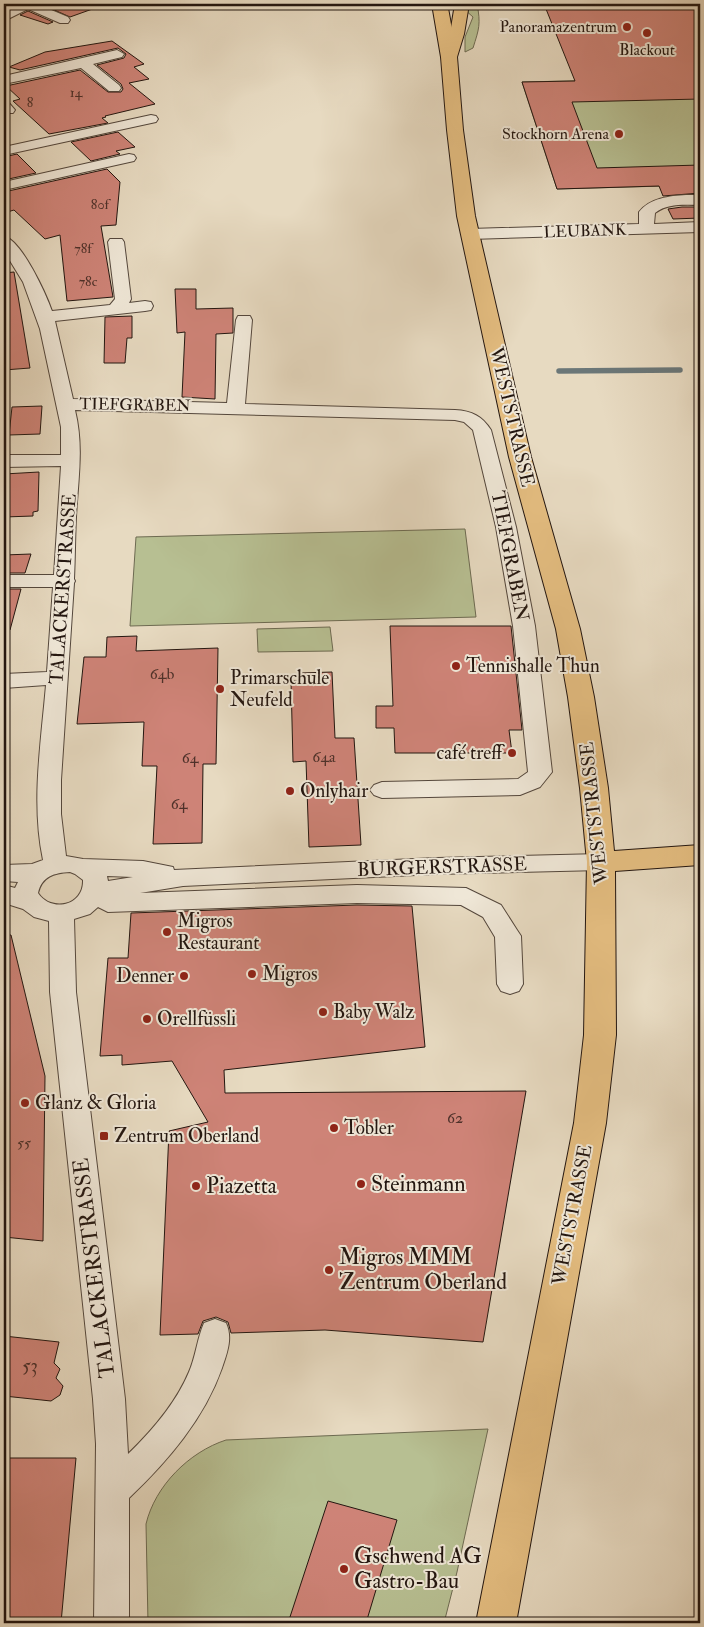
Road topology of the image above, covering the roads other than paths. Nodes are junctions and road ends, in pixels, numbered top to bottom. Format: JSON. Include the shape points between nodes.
{"nodes":[{"id":1,"x":28,"y":4,"type":"edge"},
{"id":2,"x":462,"y":4,"type":"edge"},
{"id":3,"x":442,"y":5,"type":"edge"},
{"id":4,"x":4,"y":17,"type":"edge"},
{"id":5,"x":64,"y":20,"type":"dead end"},
{"id":6,"x":100,"y":44,"type":"dead end"},
{"id":7,"x":449,"y":57,"type":"junction"},
{"id":8,"x":83,"y":63,"type":"junction"},
{"id":9,"x":4,"y":80,"type":"edge"},
{"id":10,"x":114,"y":88,"type":"dead end"},
{"id":11,"x":151,"y":119,"type":"dead end"},
{"id":12,"x":4,"y":151,"type":"edge"},
{"id":13,"x":129,"y":158,"type":"dead end"},
{"id":14,"x":4,"y":186,"type":"edge"},
{"id":15,"x":700,"y":200,"type":"edge"},
{"id":16,"x":700,"y":219,"type":"edge"},
{"id":17,"x":646,"y":225,"type":"junction"},
{"id":18,"x":700,"y":227,"type":"edge"},
{"id":19,"x":470,"y":234,"type":"junction"},
{"id":20,"x":4,"y":241,"type":"edge"},
{"id":21,"x":116,"y":242,"type":"dead end"},
{"id":22,"x":146,"y":306,"type":"dead end"},
{"id":23,"x":115,"y":309,"type":"junction"},
{"id":24,"x":45,"y":317,"type":"junction"},
{"id":25,"x":244,"y":320,"type":"dead end"},
{"id":26,"x":64,"y":404,"type":"junction"},
{"id":27,"x":236,"y":407,"type":"junction"},
{"id":28,"x":72,"y":460,"type":"junction"},
{"id":29,"x":4,"y":461,"type":"edge"},
{"id":30,"x":4,"y":581,"type":"edge"},
{"id":31,"x":65,"y":581,"type":"junction"},
{"id":32,"x":57,"y":678,"type":"junction"},
{"id":33,"x":4,"y":681,"type":"edge"},
{"id":34,"x":382,"y":790,"type":"dead end"},
{"id":35,"x":700,"y":855,"type":"edge"},
{"id":36,"x":601,"y":862,"type":"junction"},
{"id":37,"x":83,"y":868,"type":"junction"},
{"id":38,"x":46,"y":869,"type":"junction"},
{"id":39,"x":4,"y":873,"type":"edge"},
{"id":40,"x":183,"y":877,"type":"junction"},
{"id":41,"x":4,"y":894,"type":"edge"},
{"id":42,"x":89,"y":900,"type":"junction"},
{"id":43,"x":30,"y":902,"type":"junction"},
{"id":44,"x":61,"y":913,"type":"junction"},
{"id":45,"x":510,"y":984,"type":"dead end"},
{"id":46,"x":215,"y":1333,"type":"dead end"},
{"id":47,"x":111,"y":1493,"type":"junction"},
{"id":48,"x":112,"y":1623,"type":"edge"},
{"id":49,"x":496,"y":1623,"type":"edge"}],
"edges":[{"from":1,"to":4,"type":"street"},
{"from":1,"to":5,"type":"street"},
{"from":2,"to":7,"type":"main road"},
{"from":3,"to":7,"type":"main road","name":"WESTSTRASSE"},
{"from":6,"to":8,"type":"street","via":[[117,54]]},
{"from":7,"to":19,"type":"main road","name":"WESTSTRASSE","via":[[455,130]]},
{"from":8,"to":9,"type":"street"},
{"from":8,"to":10,"type":"street"},
{"from":11,"to":12,"type":"street"},
{"from":13,"to":14,"type":"street"},
{"from":15,"to":17,"type":"street","via":[[654,205],[647,212]]},
{"from":16,"to":17,"type":"street"},
{"from":17,"to":18,"type":"street","name":"LEUBANK"},
{"from":17,"to":19,"type":"street","name":"LEUBANK"},
{"from":19,"to":36,"type":"main road","name":"WESTSTRASSE","via":[[520,457],[568,629],[594,788]]},
{"from":20,"to":24,"type":"street","name":"TALACKERSTRASSE","via":[[25,268]]},
{"from":21,"to":23,"type":"street","via":[[123,299]]},
{"from":22,"to":23,"type":"street"},
{"from":23,"to":24,"type":"street"},
{"from":24,"to":26,"type":"street","name":"TALACKERSTRASSE"},
{"from":25,"to":27,"type":"street"},
{"from":26,"to":27,"type":"street","name":"TIEFGRABEN"},
{"from":26,"to":28,"type":"street","name":"TALACKERSTRASSE","via":[[70,427]]},
{"from":27,"to":34,"type":"street","name":"TIEFGRABEN","via":[[455,414],[474,419],[482,430],[506,527],[524,626],[540,772],[536,779],[520,787]]},
{"from":28,"to":29,"type":"street"},
{"from":28,"to":31,"type":"street","name":"TALACKERSTRASSE","via":[[66,516]]},
{"from":30,"to":31,"type":"street"},
{"from":31,"to":32,"type":"street","name":"TALACKERSTRASSE"},
{"from":32,"to":33,"type":"street"},
{"from":32,"to":38,"type":"street","name":"TALACKERSTRASSE"},
{"from":35,"to":36,"type":"main road","name":"BURGERSTRASSE"},
{"from":36,"to":40,"type":"street","name":"BURGERSTRASSE"},
{"from":36,"to":49,"type":"main road","name":"WESTSTRASSE","via":[[600,1035],[591,1115]]},
{"from":37,"to":38,"type":"street","via":[[70,864]]},
{"from":37,"to":40,"type":"street","name":"BURGERSTRASSE","via":[[143,869]]},
{"from":37,"to":42,"type":"street","via":[[95,877],[96,890]]},
{"from":38,"to":39,"type":"street"},
{"from":38,"to":43,"type":"street","via":[[26,888]]},
{"from":40,"to":42,"type":"street","name":"BURGERSTRASSE","via":[[108,890]]},
{"from":41,"to":43,"type":"street"},
{"from":42,"to":44,"type":"street","via":[[70,912]]},
{"from":42,"to":45,"type":"street","via":[[357,894],[466,897],[492,911],[508,936]]},
{"from":43,"to":44,"type":"street","via":[[43,911]]},
{"from":44,"to":47,"type":"street","name":"TALACKERSTRASSE","via":[[63,992],[109,1399]]},
{"from":46,"to":47,"type":"street","via":[[214,1348],[199,1386],[173,1425],[135,1471]]},
{"from":47,"to":48,"type":"street","name":"TALACKERSTRASSE"}]}
